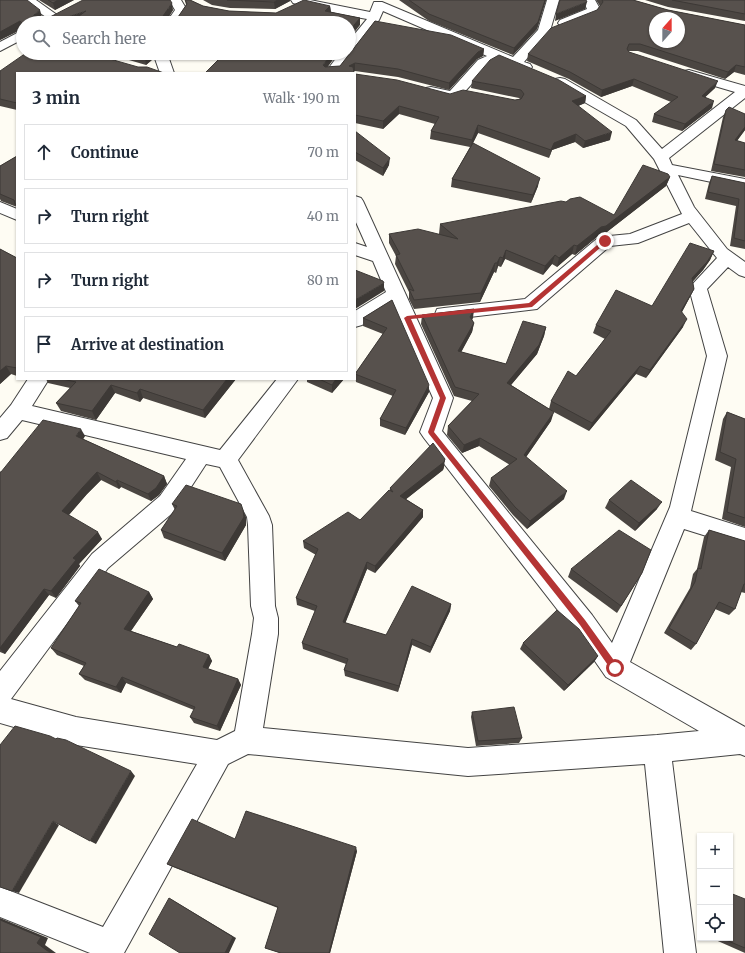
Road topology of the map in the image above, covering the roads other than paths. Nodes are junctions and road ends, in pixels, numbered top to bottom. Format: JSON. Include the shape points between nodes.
{"nodes":[{"id":1,"x":28,"y":0,"type":"edge"},
{"id":2,"x":175,"y":0,"type":"edge"},
{"id":3,"x":553,"y":0,"type":"edge"},
{"id":4,"x":589,"y":0,"type":"edge"},
{"id":5,"x":296,"y":3,"type":"edge"},
{"id":6,"x":380,"y":5,"type":"edge"},
{"id":7,"x":65,"y":11,"type":"edge"},
{"id":8,"x":44,"y":16,"type":"edge"},
{"id":9,"x":56,"y":16,"type":"edge"},
{"id":10,"x":177,"y":16,"type":"edge"},
{"id":11,"x":0,"y":31,"type":"edge"},
{"id":12,"x":544,"y":31,"type":"junction"},
{"id":13,"x":16,"y":33,"type":"edge"},
{"id":14,"x":16,"y":38,"type":"edge"},
{"id":15,"x":356,"y":40,"type":"edge"},
{"id":16,"x":0,"y":47,"type":"edge"},
{"id":17,"x":497,"y":56,"type":"junction"},
{"id":18,"x":162,"y":60,"type":"edge"},
{"id":19,"x":342,"y":60,"type":"edge"},
{"id":20,"x":516,"y":62,"type":"junction"},
{"id":21,"x":674,"y":69,"type":"edge"},
{"id":22,"x":536,"y":71,"type":"edge"},
{"id":23,"x":166,"y":72,"type":"edge"},
{"id":24,"x":333,"y":72,"type":"edge"},
{"id":25,"x":550,"y":77,"type":"edge"},
{"id":26,"x":419,"y":88,"type":"edge"},
{"id":27,"x":745,"y":90,"type":"edge"},
{"id":28,"x":458,"y":91,"type":"junction"},
{"id":29,"x":472,"y":94,"type":"edge"},
{"id":30,"x":663,"y":163,"type":"junction"},
{"id":31,"x":745,"y":184,"type":"edge"},
{"id":32,"x":356,"y":203,"type":"edge"},
{"id":33,"x":0,"y":207,"type":"edge"},
{"id":34,"x":16,"y":215,"type":"edge"},
{"id":35,"x":692,"y":216,"type":"junction"},
{"id":36,"x":356,"y":249,"type":"edge"},
{"id":37,"x":380,"y":256,"type":"junction"},
{"id":38,"x":727,"y":258,"type":"junction"},
{"id":39,"x":745,"y":271,"type":"edge"},
{"id":40,"x":396,"y":294,"type":"junction"},
{"id":41,"x":420,"y":316,"type":"junction"},
{"id":42,"x":356,"y":319,"type":"edge"},
{"id":43,"x":37,"y":380,"type":"edge"},
{"id":44,"x":287,"y":380,"type":"edge"},
{"id":45,"x":18,"y":410,"type":"junction"},
{"id":46,"x":0,"y":432,"type":"edge"},
{"id":47,"x":200,"y":455,"type":"junction"},
{"id":48,"x":226,"y":458,"type":"junction"},
{"id":49,"x":677,"y":517,"type":"junction"},
{"id":50,"x":745,"y":538,"type":"edge"},
{"id":51,"x":615,"y":668,"type":"junction"},
{"id":52,"x":0,"y":692,"type":"edge"},
{"id":53,"x":0,"y":710,"type":"edge"},
{"id":54,"x":247,"y":740,"type":"junction"},
{"id":55,"x":743,"y":741,"type":"edge"},
{"id":56,"x":657,"y":749,"type":"junction"},
{"id":57,"x":218,"y":754,"type":"junction"},
{"id":58,"x":0,"y":902,"type":"edge"},
{"id":59,"x":108,"y":949,"type":"edge"},
{"id":60,"x":680,"y":953,"type":"edge"}],
"edges":[{"from":1,"to":8,"type":"street"},
{"from":2,"to":10,"type":"street","via":[[181,10]]},
{"from":3,"to":12,"type":"street"},
{"from":4,"to":12,"type":"street","via":[[594,9],[590,13]]},
{"from":5,"to":6,"type":"street","via":[[317,6]]},
{"from":6,"to":15,"type":"street"},
{"from":6,"to":17,"type":"street"},
{"from":7,"to":9,"type":"street"},
{"from":11,"to":13,"type":"street"},
{"from":12,"to":20,"type":"street"},
{"from":14,"to":16,"type":"street"},
{"from":17,"to":20,"type":"street"},
{"from":17,"to":28,"type":"street","via":[[483,63]]},
{"from":18,"to":23,"type":"street"},
{"from":19,"to":24,"type":"street"},
{"from":20,"to":22,"type":"street"},
{"from":21,"to":27,"type":"street"},
{"from":25,"to":30,"type":"street","via":[[631,123]]},
{"from":26,"to":28,"type":"street","via":[[447,96]]},
{"from":27,"to":30,"type":"street"},
{"from":28,"to":29,"type":"street"},
{"from":30,"to":31,"type":"street"},
{"from":30,"to":35,"type":"street"},
{"from":32,"to":37,"type":"street"},
{"from":33,"to":34,"type":"street"},
{"from":35,"to":38,"type":"street","via":[[716,248]]},
{"from":35,"to":41,"type":"street","via":[[632,239],[605,241],[530,305]]},
{"from":36,"to":37,"type":"street"},
{"from":37,"to":40,"type":"street"},
{"from":38,"to":39,"type":"street"},
{"from":38,"to":49,"type":"street","via":[[698,288],[717,356]]},
{"from":40,"to":41,"type":"street"},
{"from":40,"to":42,"type":"street"},
{"from":41,"to":51,"type":"street","via":[[443,398],[431,432],[583,623]]},
{"from":43,"to":45,"type":"street"},
{"from":44,"to":48,"type":"street"},
{"from":45,"to":46,"type":"street"},
{"from":45,"to":47,"type":"street"},
{"from":47,"to":48,"type":"street"},
{"from":47,"to":52,"type":"street","via":[[168,503],[100,561]]},
{"from":48,"to":54,"type":"street","via":[[258,516],[260,525],[263,606],[266,618]]},
{"from":49,"to":50,"type":"street"},
{"from":49,"to":51,"type":"street"},
{"from":51,"to":55,"type":"street"},
{"from":53,"to":57,"type":"street","via":[[76,731]]},
{"from":54,"to":56,"type":"street","via":[[468,762]]},
{"from":54,"to":57,"type":"street"},
{"from":55,"to":56,"type":"street"},
{"from":56,"to":60,"type":"street"},
{"from":57,"to":59,"type":"street"},
{"from":58,"to":59,"type":"street"}]}
